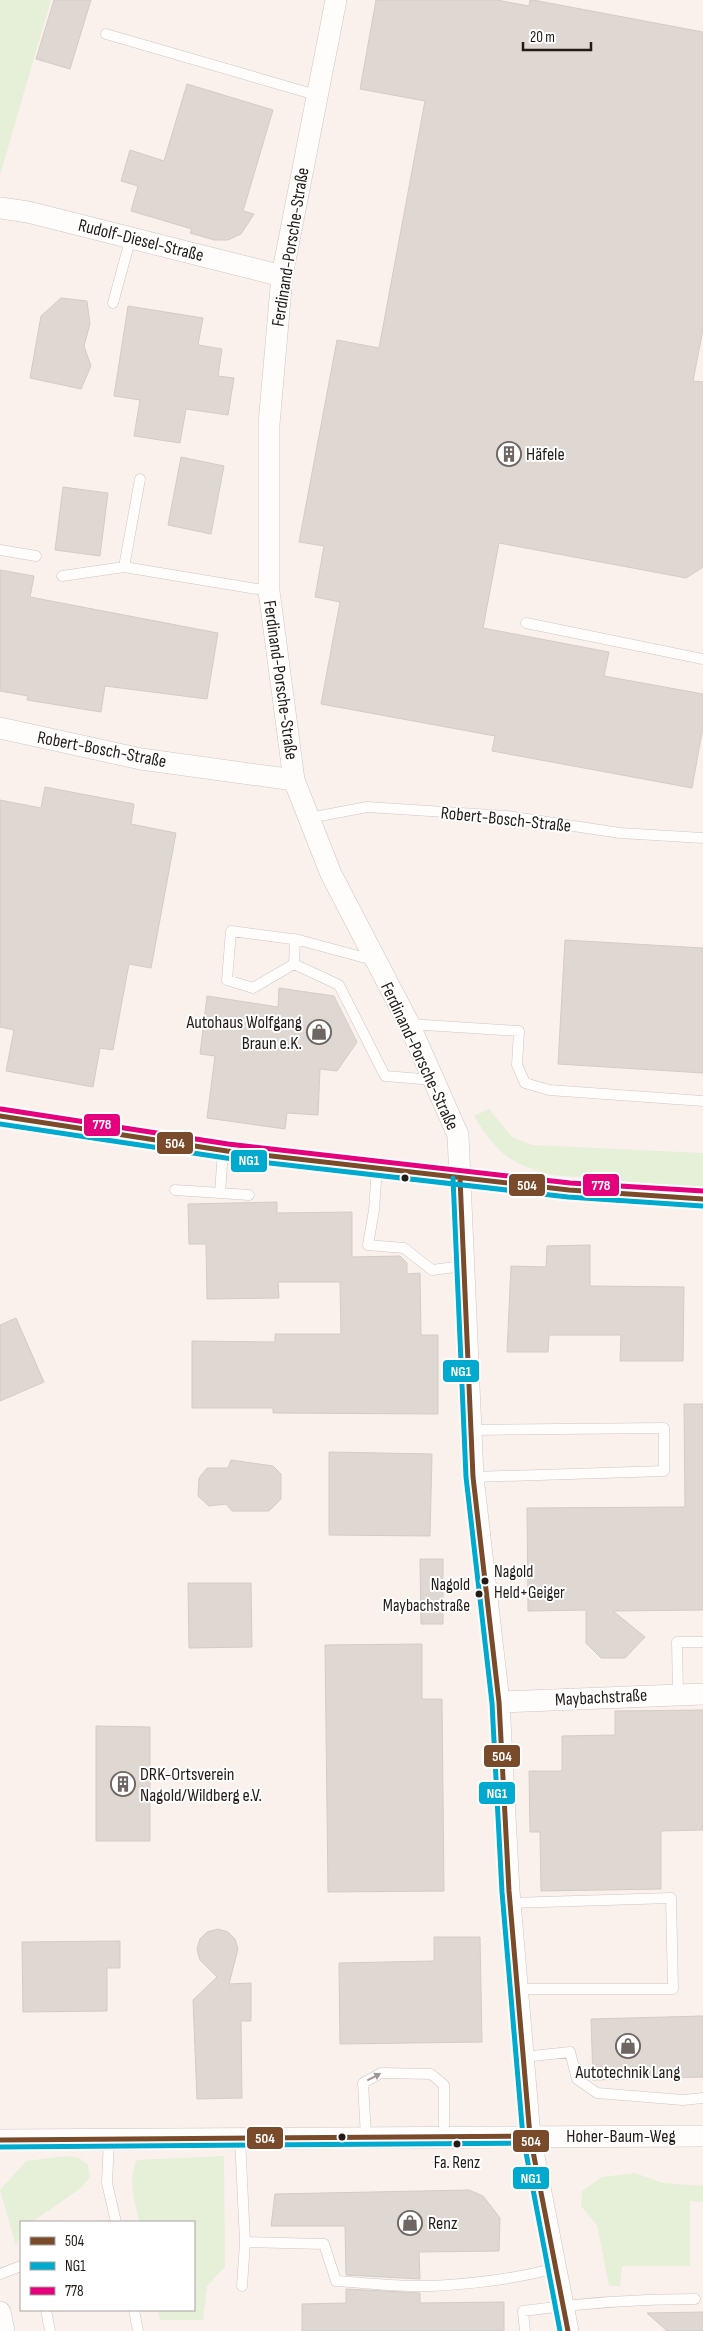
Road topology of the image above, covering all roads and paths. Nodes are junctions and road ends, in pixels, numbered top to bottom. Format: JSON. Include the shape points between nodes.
{"nodes":[{"id":1,"x":336,"y":0,"type":"edge"},
{"id":2,"x":106,"y":34,"type":"dead end"},
{"id":3,"x":316,"y":95,"type":"junction"},
{"id":4,"x":0,"y":208,"type":"edge"},
{"id":5,"x":131,"y":237,"type":"junction"},
{"id":6,"x":282,"y":276,"type":"junction"},
{"id":7,"x":113,"y":303,"type":"dead end"},
{"id":8,"x":140,"y":480,"type":"dead end"},
{"id":9,"x":0,"y":550,"type":"edge"},
{"id":10,"x":36,"y":556,"type":"dead end"},
{"id":11,"x":124,"y":567,"type":"junction"},
{"id":12,"x":62,"y":576,"type":"dead end"},
{"id":13,"x":269,"y":591,"type":"junction"},
{"id":14,"x":526,"y":623,"type":"dead end"},
{"id":15,"x":703,"y":659,"type":"edge"},
{"id":16,"x":0,"y":728,"type":"edge"},
{"id":17,"x":294,"y":780,"type":"junction"},
{"id":18,"x":309,"y":818,"type":"junction"},
{"id":19,"x":703,"y":838,"type":"edge"},
{"id":20,"x":295,"y":939,"type":"junction"},
{"id":21,"x":374,"y":961,"type":"junction"},
{"id":22,"x":294,"y":964,"type":"junction"},
{"id":23,"x":409,"y":1024,"type":"junction"},
{"id":24,"x":435,"y":1080,"type":"junction"},
{"id":25,"x":703,"y":1101,"type":"edge"},
{"id":26,"x":0,"y":1116,"type":"edge"},
{"id":27,"x":223,"y":1151,"type":"junction"},
{"id":28,"x":377,"y":1168,"type":"junction"},
{"id":29,"x":460,"y":1178,"type":"junction"},
{"id":30,"x":175,"y":1190,"type":"dead end"},
{"id":31,"x":220,"y":1193,"type":"junction"},
{"id":32,"x":250,"y":1195,"type":"dead end"},
{"id":33,"x":703,"y":1199,"type":"edge"},
{"id":34,"x":463,"y":1266,"type":"junction"},
{"id":35,"x":471,"y":1430,"type":"junction"},
{"id":36,"x":473,"y":1477,"type":"junction"},
{"id":37,"x":703,"y":1642,"type":"edge"},
{"id":38,"x":678,"y":1694,"type":"junction"},
{"id":39,"x":703,"y":1694,"type":"edge"},
{"id":40,"x":499,"y":1702,"type":"junction"},
{"id":41,"x":510,"y":1903,"type":"junction"},
{"id":42,"x":517,"y":1989,"type":"junction"},
{"id":43,"x":523,"y":2057,"type":"junction"},
{"id":44,"x":703,"y":2098,"type":"edge"},
{"id":45,"x":444,"y":2136,"type":"junction"},
{"id":46,"x":530,"y":2136,"type":"junction"},
{"id":47,"x":703,"y":2136,"type":"edge"},
{"id":48,"x":366,"y":2137,"type":"junction"},
{"id":49,"x":240,"y":2138,"type":"junction"},
{"id":50,"x":109,"y":2139,"type":"junction"},
{"id":51,"x":0,"y":2140,"type":"edge"},
{"id":52,"x":116,"y":2221,"type":"edge"},
{"id":53,"x":245,"y":2242,"type":"junction"},
{"id":54,"x":20,"y":2266,"type":"edge"},
{"id":55,"x":556,"y":2268,"type":"junction"},
{"id":56,"x":0,"y":2274,"type":"edge"},
{"id":57,"x":242,"y":2286,"type":"dead end"},
{"id":58,"x":695,"y":2299,"type":"dead end"},
{"id":59,"x":563,"y":2305,"type":"junction"},
{"id":60,"x":46,"y":2311,"type":"edge"},
{"id":61,"x":134,"y":2311,"type":"edge"},
{"id":62,"x":0,"y":2312,"type":"edge"},
{"id":63,"x":4,"y":2331,"type":"edge"},
{"id":64,"x":50,"y":2331,"type":"edge"},
{"id":65,"x":138,"y":2331,"type":"edge"},
{"id":66,"x":525,"y":2331,"type":"edge"},
{"id":67,"x":568,"y":2331,"type":"edge"}],
"edges":[{"from":1,"to":3,"type":"street","name":"Ferdinand-Porsche-Straße"},
{"from":2,"to":3,"type":"lane"},
{"from":3,"to":6,"type":"street","name":"Ferdinand-Porsche-Straße"},
{"from":4,"to":5,"type":"street","name":"Rudolf-Diesel-Straße"},
{"from":5,"to":6,"type":"street","name":"Rudolf-Diesel-Straße"},
{"from":5,"to":7,"type":"lane"},
{"from":6,"to":13,"type":"street","name":"Ferdinand-Porsche-Straße","via":[[269,424]]},
{"from":8,"to":11,"type":"lane"},
{"from":9,"to":10,"type":"lane"},
{"from":11,"to":12,"type":"lane"},
{"from":11,"to":13,"type":"lane"},
{"from":13,"to":17,"type":"street","name":"Ferdinand-Porsche-Straße"},
{"from":14,"to":15,"type":"lane"},
{"from":16,"to":17,"type":"street","name":"Robert-Bosch-Straße","via":[[141,758]]},
{"from":17,"to":18,"type":"street","name":"Ferdinand-Porsche-Straße"},
{"from":18,"to":19,"type":"lane","name":"Robert-Bosch-Straße","via":[[367,807],[507,816],[620,833]]},
{"from":18,"to":21,"type":"street","name":"Ferdinand-Porsche-Straße","via":[[331,874]]},
{"from":20,"to":21,"type":"lane"},
{"from":20,"to":22,"type":"lane"},
{"from":20,"to":22,"type":"lane","via":[[231,931],[226,980],[253,988]]},
{"from":21,"to":23,"type":"street","name":"Ferdinand-Porsche-Straße"},
{"from":22,"to":24,"type":"lane","via":[[340,985],[385,1076]]},
{"from":23,"to":24,"type":"street","name":"Ferdinand-Porsche-Straße"},
{"from":23,"to":25,"type":"lane","via":[[519,1031],[517,1065],[525,1083],[549,1090]]},
{"from":24,"to":29,"type":"street","name":"Ferdinand-Porsche-Straße","via":[[458,1134]]},
{"from":26,"to":27,"type":"street"},
{"from":27,"to":28,"type":"street"},
{"from":27,"to":31,"type":"lane"},
{"from":28,"to":29,"type":"street"},
{"from":28,"to":34,"type":"lane","via":[[368,1245],[404,1248],[432,1270]]},
{"from":29,"to":33,"type":"street","via":[[569,1190]]},
{"from":29,"to":34,"type":"street","name":"Ferdinand-Porsche-Straße"},
{"from":30,"to":31,"type":"lane"},
{"from":31,"to":32,"type":"lane"},
{"from":34,"to":35,"type":"street","name":"Ferdinand-Porsche-Straße"},
{"from":35,"to":36,"type":"street","name":"Ferdinand-Porsche-Straße"},
{"from":35,"to":36,"type":"lane","via":[[664,1428],[664,1471]]},
{"from":36,"to":40,"type":"street","name":"Ferdinand-Porsche-Straße"},
{"from":37,"to":38,"type":"lane","via":[[677,1642]]},
{"from":38,"to":39,"type":"street","name":"Maybachstraße"},
{"from":38,"to":40,"type":"street","name":"Maybachstraße"},
{"from":40,"to":41,"type":"street","name":"Ferdinand-Porsche-Straße"},
{"from":41,"to":42,"type":"street","name":"Ferdinand-Porsche-Straße"},
{"from":41,"to":42,"type":"lane","via":[[672,1898],[673,1989]]},
{"from":42,"to":43,"type":"street","name":"Ferdinand-Porsche-Straße"},
{"from":43,"to":44,"type":"lane","via":[[570,2052],[577,2079],[597,2093],[683,2100]]},
{"from":43,"to":46,"type":"street","name":"Ferdinand-Porsche-Straße"},
{"from":45,"to":46,"type":"street","name":"Hoher-Baum-Weg"},
{"from":45,"to":48,"type":"street","name":"Hoher-Baum-Weg"},
{"from":48,"to":45,"type":"lane","one_way":true,"via":[[363,2082],[381,2073],[431,2074],[444,2085]]},
{"from":46,"to":47,"type":"street","name":"Hoher-Baum-Weg"},
{"from":46,"to":55,"type":"street","name":"Ferdinand-Porsche-Straße"},
{"from":48,"to":49,"type":"street","name":"Hoher-Baum-Weg"},
{"from":49,"to":50,"type":"street","name":"Hoher-Baum-Weg"},
{"from":49,"to":53,"type":"lane"},
{"from":50,"to":51,"type":"street","name":"Hoher-Baum-Weg"},
{"from":50,"to":52,"type":"lane","via":[[107,2183]]},
{"from":53,"to":55,"type":"lane","via":[[324,2244],[336,2281],[430,2286],[530,2275]]},
{"from":53,"to":57,"type":"lane"},
{"from":54,"to":56,"type":"lane"},
{"from":55,"to":59,"type":"street","name":"Ferdinand-Porsche-Straße"},
{"from":58,"to":59,"type":"lane"},
{"from":59,"to":66,"type":"lane","via":[[523,2311]]},
{"from":59,"to":67,"type":"street","name":"Ferdinand-Porsche-Straße"},
{"from":60,"to":64,"type":"lane"},
{"from":61,"to":65,"type":"lane"},
{"from":62,"to":63,"type":"street"}]}
